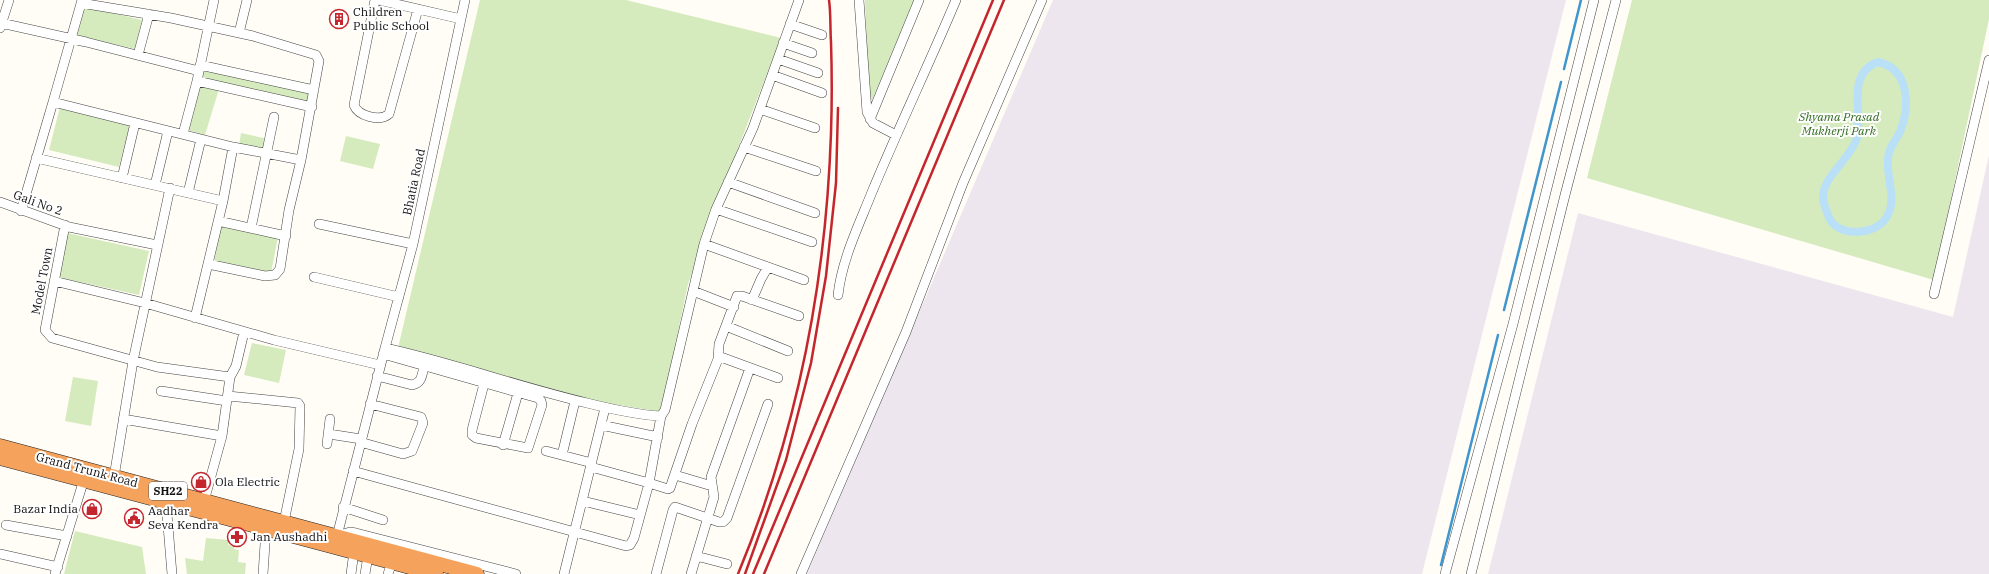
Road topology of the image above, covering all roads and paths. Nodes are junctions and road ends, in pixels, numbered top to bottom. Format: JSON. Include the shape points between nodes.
{"nodes":[{"id":1,"x":9,"y":0,"type":"edge"},
{"id":2,"x":214,"y":0,"type":"edge"},
{"id":3,"x":247,"y":0,"type":"edge"},
{"id":4,"x":375,"y":0,"type":"edge"},
{"id":5,"x":379,"y":0,"type":"edge"},
{"id":6,"x":465,"y":0,"type":"edge"},
{"id":7,"x":799,"y":0,"type":"edge"},
{"id":8,"x":858,"y":0,"type":"edge"},
{"id":9,"x":919,"y":0,"type":"edge"},
{"id":10,"x":956,"y":0,"type":"edge"},
{"id":11,"x":1042,"y":0,"type":"edge"},
{"id":12,"x":1594,"y":0,"type":"edge"},
{"id":13,"x":1616,"y":0,"type":"edge"},
{"id":14,"x":82,"y":1,"type":"edge"},
{"id":15,"x":400,"y":3,"type":"edge"},
{"id":16,"x":418,"y":9,"type":"junction"},
{"id":17,"x":149,"y":14,"type":"junction"},
{"id":18,"x":461,"y":19,"type":"junction"},
{"id":19,"x":790,"y":24,"type":"junction"},
{"id":20,"x":1,"y":26,"type":"edge"},
{"id":21,"x":209,"y":27,"type":"junction"},
{"id":22,"x":239,"y":33,"type":"junction"},
{"id":23,"x":822,"y":35,"type":"dead end"},
{"id":24,"x":71,"y":38,"type":"junction"},
{"id":25,"x":783,"y":43,"type":"junction"},
{"id":26,"x":812,"y":53,"type":"dead end"},
{"id":27,"x":138,"y":55,"type":"junction"},
{"id":28,"x":778,"y":59,"type":"junction"},
{"id":29,"x":1989,"y":60,"type":"edge"},
{"id":30,"x":199,"y":72,"type":"junction"},
{"id":31,"x":818,"y":73,"type":"dead end"},
{"id":32,"x":772,"y":74,"type":"junction"},
{"id":33,"x":314,"y":90,"type":"junction"},
{"id":34,"x":822,"y":93,"type":"dead end"},
{"id":35,"x":53,"y":102,"type":"junction"},
{"id":36,"x":312,"y":107,"type":"junction"},
{"id":37,"x":760,"y":109,"type":"junction"},
{"id":38,"x":274,"y":117,"type":"dead end"},
{"id":39,"x":870,"y":119,"type":"junction"},
{"id":40,"x":135,"y":123,"type":"junction"},
{"id":41,"x":815,"y":128,"type":"dead end"},
{"id":42,"x":168,"y":131,"type":"junction"},
{"id":43,"x":183,"y":134,"type":"junction"},
{"id":44,"x":896,"y":135,"type":"junction"},
{"id":45,"x":201,"y":139,"type":"junction"},
{"id":46,"x":233,"y":147,"type":"junction"},
{"id":47,"x":744,"y":147,"type":"junction"},
{"id":48,"x":266,"y":153,"type":"junction"},
{"id":49,"x":36,"y":158,"type":"junction"},
{"id":50,"x":301,"y":160,"type":"junction"},
{"id":51,"x":816,"y":171,"type":"dead end"},
{"id":52,"x":122,"y":178,"type":"junction"},
{"id":53,"x":728,"y":182,"type":"junction"},
{"id":54,"x":155,"y":185,"type":"junction"},
{"id":55,"x":170,"y":188,"type":"junction"},
{"id":56,"x":188,"y":193,"type":"junction"},
{"id":57,"x":223,"y":201,"type":"junction"},
{"id":58,"x":0,"y":202,"type":"edge"},
{"id":59,"x":716,"y":209,"type":"junction"},
{"id":60,"x":21,"y":210,"type":"junction"},
{"id":61,"x":815,"y":213,"type":"dead end"},
{"id":62,"x":218,"y":221,"type":"junction"},
{"id":63,"x":318,"y":224,"type":"dead end"},
{"id":64,"x":67,"y":226,"type":"junction"},
{"id":65,"x":251,"y":228,"type":"junction"},
{"id":66,"x":286,"y":236,"type":"junction"},
{"id":67,"x":812,"y":242,"type":"dead end"},
{"id":68,"x":413,"y":244,"type":"junction"},
{"id":69,"x":704,"y":244,"type":"junction"},
{"id":70,"x":157,"y":245,"type":"junction"},
{"id":71,"x":208,"y":264,"type":"junction"},
{"id":72,"x":768,"y":267,"type":"junction"},
{"id":73,"x":314,"y":278,"type":"dead end"},
{"id":74,"x":804,"y":280,"type":"dead end"},
{"id":75,"x":54,"y":281,"type":"junction"},
{"id":76,"x":693,"y":291,"type":"junction"},
{"id":77,"x":1934,"y":294,"type":"dead end"},
{"id":78,"x":838,"y":295,"type":"dead end"},
{"id":79,"x":399,"y":297,"type":"junction"},
{"id":80,"x":752,"y":300,"type":"junction"},
{"id":81,"x":145,"y":303,"type":"junction"},
{"id":82,"x":734,"y":307,"type":"junction"},
{"id":83,"x":799,"y":316,"type":"dead end"},
{"id":84,"x":195,"y":318,"type":"junction"},
{"id":85,"x":726,"y":326,"type":"junction"},
{"id":86,"x":244,"y":332,"type":"junction"},
{"id":87,"x":384,"y":351,"type":"junction"},
{"id":88,"x":788,"y":351,"type":"dead end"},
{"id":89,"x":718,"y":356,"type":"junction"},
{"id":90,"x":133,"y":361,"type":"junction"},
{"id":91,"x":380,"y":365,"type":"junction"},
{"id":92,"x":424,"y":366,"type":"junction"},
{"id":93,"x":750,"y":368,"type":"junction"},
{"id":94,"x":377,"y":376,"type":"junction"},
{"id":95,"x":230,"y":377,"type":"junction"},
{"id":96,"x":778,"y":378,"type":"dead end"},
{"id":97,"x":484,"y":384,"type":"junction"},
{"id":98,"x":161,"y":391,"type":"dead end"},
{"id":99,"x":518,"y":393,"type":"junction"},
{"id":100,"x":228,"y":398,"type":"junction"},
{"id":101,"x":575,"y":401,"type":"junction"},
{"id":102,"x":370,"y":404,"type":"junction"},
{"id":103,"x":768,"y":404,"type":"dead end"},
{"id":104,"x":605,"y":408,"type":"junction"},
{"id":105,"x":662,"y":416,"type":"junction"},
{"id":106,"x":123,"y":419,"type":"junction"},
{"id":107,"x":330,"y":419,"type":"dead end"},
{"id":108,"x":601,"y":426,"type":"junction"},
{"id":109,"x":329,"y":434,"type":"junction"},
{"id":110,"x":222,"y":436,"type":"junction"},
{"id":111,"x":658,"y":437,"type":"junction"},
{"id":112,"x":360,"y":440,"type":"junction"},
{"id":113,"x":327,"y":444,"type":"dead end"},
{"id":114,"x":503,"y":445,"type":"junction"},
{"id":115,"x":0,"y":446,"type":"edge"},
{"id":116,"x":546,"y":451,"type":"dead end"},
{"id":117,"x":562,"y":455,"type":"junction"},
{"id":118,"x":0,"y":458,"type":"edge"},
{"id":119,"x":591,"y":465,"type":"junction"},
{"id":120,"x":352,"y":471,"type":"junction"},
{"id":121,"x":85,"y":475,"type":"junction"},
{"id":122,"x":674,"y":475,"type":"junction"},
{"id":123,"x":114,"y":477,"type":"junction"},
{"id":124,"x":649,"y":483,"type":"junction"},
{"id":125,"x":712,"y":486,"type":"junction"},
{"id":126,"x":582,"y":500,"type":"junction"},
{"id":127,"x":166,"y":502,"type":"junction"},
{"id":128,"x":203,"y":506,"type":"junction"},
{"id":129,"x":343,"y":507,"type":"junction"},
{"id":130,"x":640,"y":515,"type":"junction"},
{"id":131,"x":707,"y":517,"type":"junction"},
{"id":132,"x":383,"y":520,"type":"dead end"},
{"id":133,"x":284,"y":522,"type":"junction"},
{"id":134,"x":6,"y":525,"type":"dead end"},
{"id":135,"x":266,"y":529,"type":"junction"},
{"id":136,"x":575,"y":532,"type":"junction"},
{"id":137,"x":67,"y":536,"type":"junction"},
{"id":138,"x":336,"y":542,"type":"junction"},
{"id":139,"x":355,"y":551,"type":"junction"},
{"id":140,"x":0,"y":554,"type":"edge"},
{"id":141,"x":696,"y":556,"type":"junction"},
{"id":142,"x":367,"y":562,"type":"junction"},
{"id":143,"x":727,"y":564,"type":"dead end"},
{"id":144,"x":57,"y":570,"type":"edge"},
{"id":145,"x":389,"y":571,"type":"edge"},
{"id":146,"x":172,"y":574,"type":"edge"},
{"id":147,"x":263,"y":574,"type":"edge"},
{"id":148,"x":351,"y":574,"type":"edge"},
{"id":149,"x":365,"y":574,"type":"edge"},
{"id":150,"x":409,"y":574,"type":"edge"},
{"id":151,"x":436,"y":574,"type":"edge"},
{"id":152,"x":477,"y":574,"type":"edge"},
{"id":153,"x":516,"y":574,"type":"edge"},
{"id":154,"x":564,"y":574,"type":"edge"},
{"id":155,"x":656,"y":574,"type":"edge"},
{"id":156,"x":691,"y":574,"type":"edge"},
{"id":157,"x":801,"y":574,"type":"edge"},
{"id":158,"x":1445,"y":574,"type":"edge"},
{"id":159,"x":1471,"y":574,"type":"edge"}],
"edges":[{"from":1,"to":20,"type":"street"},
{"from":2,"to":21,"type":"street"},
{"from":3,"to":22,"type":"street"},
{"from":4,"to":16,"type":"street","via":[[354,105],[360,114],[379,118],[385,118],[389,114]]},
{"from":5,"to":15,"type":"street"},
{"from":6,"to":18,"type":"street","name":"Bhatia Road"},
{"from":7,"to":19,"type":"street"},
{"from":8,"to":39,"type":"street","via":[[867,112]]},
{"from":9,"to":39,"type":"street"},
{"from":10,"to":44,"type":"street"},
{"from":11,"to":157,"type":"street","via":[[963,183],[906,332]]},
{"from":12,"to":158,"type":"street","via":[[1513,324]]},
{"from":13,"to":159,"type":"street"},
{"from":14,"to":17,"type":"street"},
{"from":14,"to":24,"type":"street"},
{"from":15,"to":16,"type":"street"},
{"from":16,"to":18,"type":"street"},
{"from":17,"to":21,"type":"street"},
{"from":17,"to":27,"type":"street"},
{"from":18,"to":68,"type":"street","name":"Bhatia Road"},
{"from":19,"to":23,"type":"street"},
{"from":19,"to":25,"type":"street"},
{"from":20,"to":24,"type":"street"},
{"from":21,"to":22,"type":"street"},
{"from":21,"to":30,"type":"street"},
{"from":22,"to":33,"type":"street","via":[[316,55],[319,60]]},
{"from":24,"to":27,"type":"street"},
{"from":24,"to":35,"type":"street"},
{"from":25,"to":26,"type":"street"},
{"from":25,"to":28,"type":"street"},
{"from":27,"to":30,"type":"street"},
{"from":28,"to":31,"type":"street"},
{"from":28,"to":32,"type":"street"},
{"from":29,"to":77,"type":"street"},
{"from":30,"to":33,"type":"street"},
{"from":30,"to":36,"type":"street"},
{"from":30,"to":43,"type":"street"},
{"from":32,"to":34,"type":"street"},
{"from":32,"to":37,"type":"street"},
{"from":33,"to":36,"type":"street"},
{"from":35,"to":40,"type":"street"},
{"from":35,"to":49,"type":"street"},
{"from":36,"to":50,"type":"street"},
{"from":37,"to":41,"type":"street"},
{"from":37,"to":47,"type":"street"},
{"from":38,"to":48,"type":"street"},
{"from":39,"to":44,"type":"street"},
{"from":40,"to":42,"type":"street"},
{"from":40,"to":52,"type":"street"},
{"from":42,"to":43,"type":"street"},
{"from":42,"to":54,"type":"street"},
{"from":43,"to":45,"type":"street"},
{"from":44,"to":78,"type":"street","via":[[842,270]]},
{"from":45,"to":46,"type":"street"},
{"from":45,"to":56,"type":"street"},
{"from":46,"to":48,"type":"street"},
{"from":46,"to":57,"type":"street"},
{"from":47,"to":51,"type":"street"},
{"from":47,"to":53,"type":"street"},
{"from":48,"to":50,"type":"street"},
{"from":48,"to":65,"type":"street"},
{"from":49,"to":52,"type":"street"},
{"from":49,"to":60,"type":"street"},
{"from":50,"to":66,"type":"street","via":[[289,210]]},
{"from":52,"to":54,"type":"street"},
{"from":53,"to":59,"type":"street"},
{"from":53,"to":61,"type":"street"},
{"from":54,"to":55,"type":"street"},
{"from":55,"to":56,"type":"street"},
{"from":55,"to":70,"type":"street"},
{"from":56,"to":57,"type":"street"},
{"from":57,"to":62,"type":"street"},
{"from":58,"to":60,"type":"street","name":"Gali No 2"},
{"from":59,"to":67,"type":"street"},
{"from":59,"to":69,"type":"street"},
{"from":60,"to":64,"type":"street","name":"Gali No 2"},
{"from":62,"to":65,"type":"street"},
{"from":62,"to":71,"type":"street"},
{"from":63,"to":68,"type":"street"},
{"from":64,"to":70,"type":"street","name":"Gali No 2"},
{"from":64,"to":75,"type":"street","name":"Model Town"},
{"from":65,"to":66,"type":"street"},
{"from":66,"to":71,"type":"street","via":[[280,269],[275,275],[265,276]]},
{"from":68,"to":79,"type":"street","name":"Bhatia Road"},
{"from":69,"to":72,"type":"street"},
{"from":69,"to":76,"type":"street"},
{"from":70,"to":81,"type":"street"},
{"from":71,"to":84,"type":"street"},
{"from":72,"to":74,"type":"street"},
{"from":72,"to":80,"type":"street"},
{"from":73,"to":79,"type":"street"},
{"from":75,"to":81,"type":"street"},
{"from":75,"to":90,"type":"street","name":"Model Town","via":[[45,330],[52,338]]},
{"from":76,"to":82,"type":"street"},
{"from":76,"to":105,"type":"street"},
{"from":79,"to":87,"type":"street","name":"Bhatia Road"},
{"from":80,"to":82,"type":"street","via":[[737,296]]},
{"from":80,"to":83,"type":"street"},
{"from":81,"to":84,"type":"street"},
{"from":81,"to":90,"type":"street"},
{"from":82,"to":85,"type":"street"},
{"from":84,"to":86,"type":"street"},
{"from":85,"to":88,"type":"street"},
{"from":85,"to":89,"type":"street","via":[[717,351]]},
{"from":86,"to":91,"type":"street"},
{"from":86,"to":95,"type":"street","via":[[236,366]]},
{"from":87,"to":91,"type":"street","name":"Bhatia Road"},
{"from":87,"to":92,"type":"street"},
{"from":87,"to":101,"type":"street","via":[[426,357]]},
{"from":89,"to":93,"type":"street"},
{"from":89,"to":122,"type":"street"},
{"from":90,"to":95,"type":"street","via":[[168,369]]},
{"from":90,"to":106,"type":"street"},
{"from":91,"to":94,"type":"street","name":"Bhatia Road"},
{"from":92,"to":94,"type":"street","via":[[421,380],[417,384]]},
{"from":92,"to":97,"type":"street"},
{"from":93,"to":96,"type":"street"},
{"from":93,"to":125,"type":"street","via":[[711,477]]},
{"from":94,"to":102,"type":"street","name":"Bhatia Road"},
{"from":95,"to":100,"type":"street"},
{"from":97,"to":99,"type":"street"},
{"from":97,"to":114,"type":"street","via":[[472,435]]},
{"from":98,"to":100,"type":"street"},
{"from":99,"to":114,"type":"street"},
{"from":99,"to":114,"type":"street","via":[[538,398],[541,401],[540,412],[528,448]]},
{"from":100,"to":110,"type":"street"},
{"from":100,"to":133,"type":"street","via":[[298,403],[300,406],[299,449]]},
{"from":101,"to":104,"type":"street"},
{"from":101,"to":117,"type":"street"},
{"from":102,"to":112,"type":"street","name":"Bhatia Road"},
{"from":102,"to":112,"type":"street","via":[[421,417],[423,423],[409,453],[403,454]]},
{"from":103,"to":131,"type":"street","via":[[727,518],[719,522]]},
{"from":104,"to":105,"type":"street"},
{"from":104,"to":108,"type":"street"},
{"from":105,"to":111,"type":"street"},
{"from":106,"to":110,"type":"street"},
{"from":106,"to":123,"type":"street"},
{"from":107,"to":109,"type":"street"},
{"from":108,"to":111,"type":"street"},
{"from":108,"to":119,"type":"street"},
{"from":109,"to":112,"type":"street"},
{"from":109,"to":113,"type":"street"},
{"from":110,"to":128,"type":"street"},
{"from":111,"to":124,"type":"street"},
{"from":112,"to":120,"type":"street","name":"Bhatia Road"},
{"from":115,"to":121,"type":"highway","name":"Grand Trunk Road","number":"SH22"},
{"from":116,"to":117,"type":"street"},
{"from":117,"to":119,"type":"street"},
{"from":118,"to":121,"type":"highway","name":"Grand Trunk Road","number":"SH22"},
{"from":119,"to":124,"type":"street"},
{"from":119,"to":126,"type":"street"},
{"from":120,"to":129,"type":"street","name":"Bhatia Road"},
{"from":120,"to":136,"type":"street"},
{"from":121,"to":123,"type":"highway","name":"Grand Trunk Road","number":"SH22"},
{"from":121,"to":127,"type":"highway","name":"Grand Trunk Road","number":"SH22"},
{"from":121,"to":137,"type":"street"},
{"from":122,"to":124,"type":"street","via":[[668,489]]},
{"from":122,"to":125,"type":"street"},
{"from":123,"to":128,"type":"highway","name":"Grand Trunk Road","number":"SH22"},
{"from":124,"to":130,"type":"street"},
{"from":125,"to":131,"type":"street","via":[[714,496]]},
{"from":126,"to":130,"type":"street"},
{"from":126,"to":136,"type":"street"},
{"from":127,"to":128,"type":"highway","name":"Grand Trunk Road","number":"SH22"},
{"from":127,"to":146,"type":"street"},
{"from":128,"to":133,"type":"highway","name":"Grand Trunk Road","number":"SH22"},
{"from":128,"to":135,"type":"highway","name":"Grand Trunk Road","number":"SH22"},
{"from":129,"to":132,"type":"street"},
{"from":129,"to":138,"type":"street","name":"Bhatia Road"},
{"from":130,"to":136,"type":"street","via":[[630,545]]},
{"from":131,"to":141,"type":"street"},
{"from":131,"to":155,"type":"street","via":[[675,507]]},
{"from":133,"to":138,"type":"highway","name":"Grand Trunk Road","number":"SH22"},
{"from":134,"to":137,"type":"street"},
{"from":135,"to":138,"type":"highway","name":"Grand Trunk Road","number":"SH22"},
{"from":135,"to":147,"type":"street"},
{"from":136,"to":154,"type":"street"},
{"from":137,"to":144,"type":"street"},
{"from":138,"to":139,"type":"highway","number":"SH22"},
{"from":138,"to":153,"type":"street","via":[[350,532],[356,533]]},
{"from":139,"to":142,"type":"street"},
{"from":139,"to":148,"type":"street"},
{"from":139,"to":151,"type":"highway","number":"SH22"},
{"from":139,"to":152,"type":"highway","number":"SH22"},
{"from":140,"to":144,"type":"street"},
{"from":141,"to":143,"type":"street"},
{"from":141,"to":156,"type":"street"},
{"from":142,"to":145,"type":"street"},
{"from":142,"to":149,"type":"street"},
{"from":145,"to":150,"type":"street"}]}
